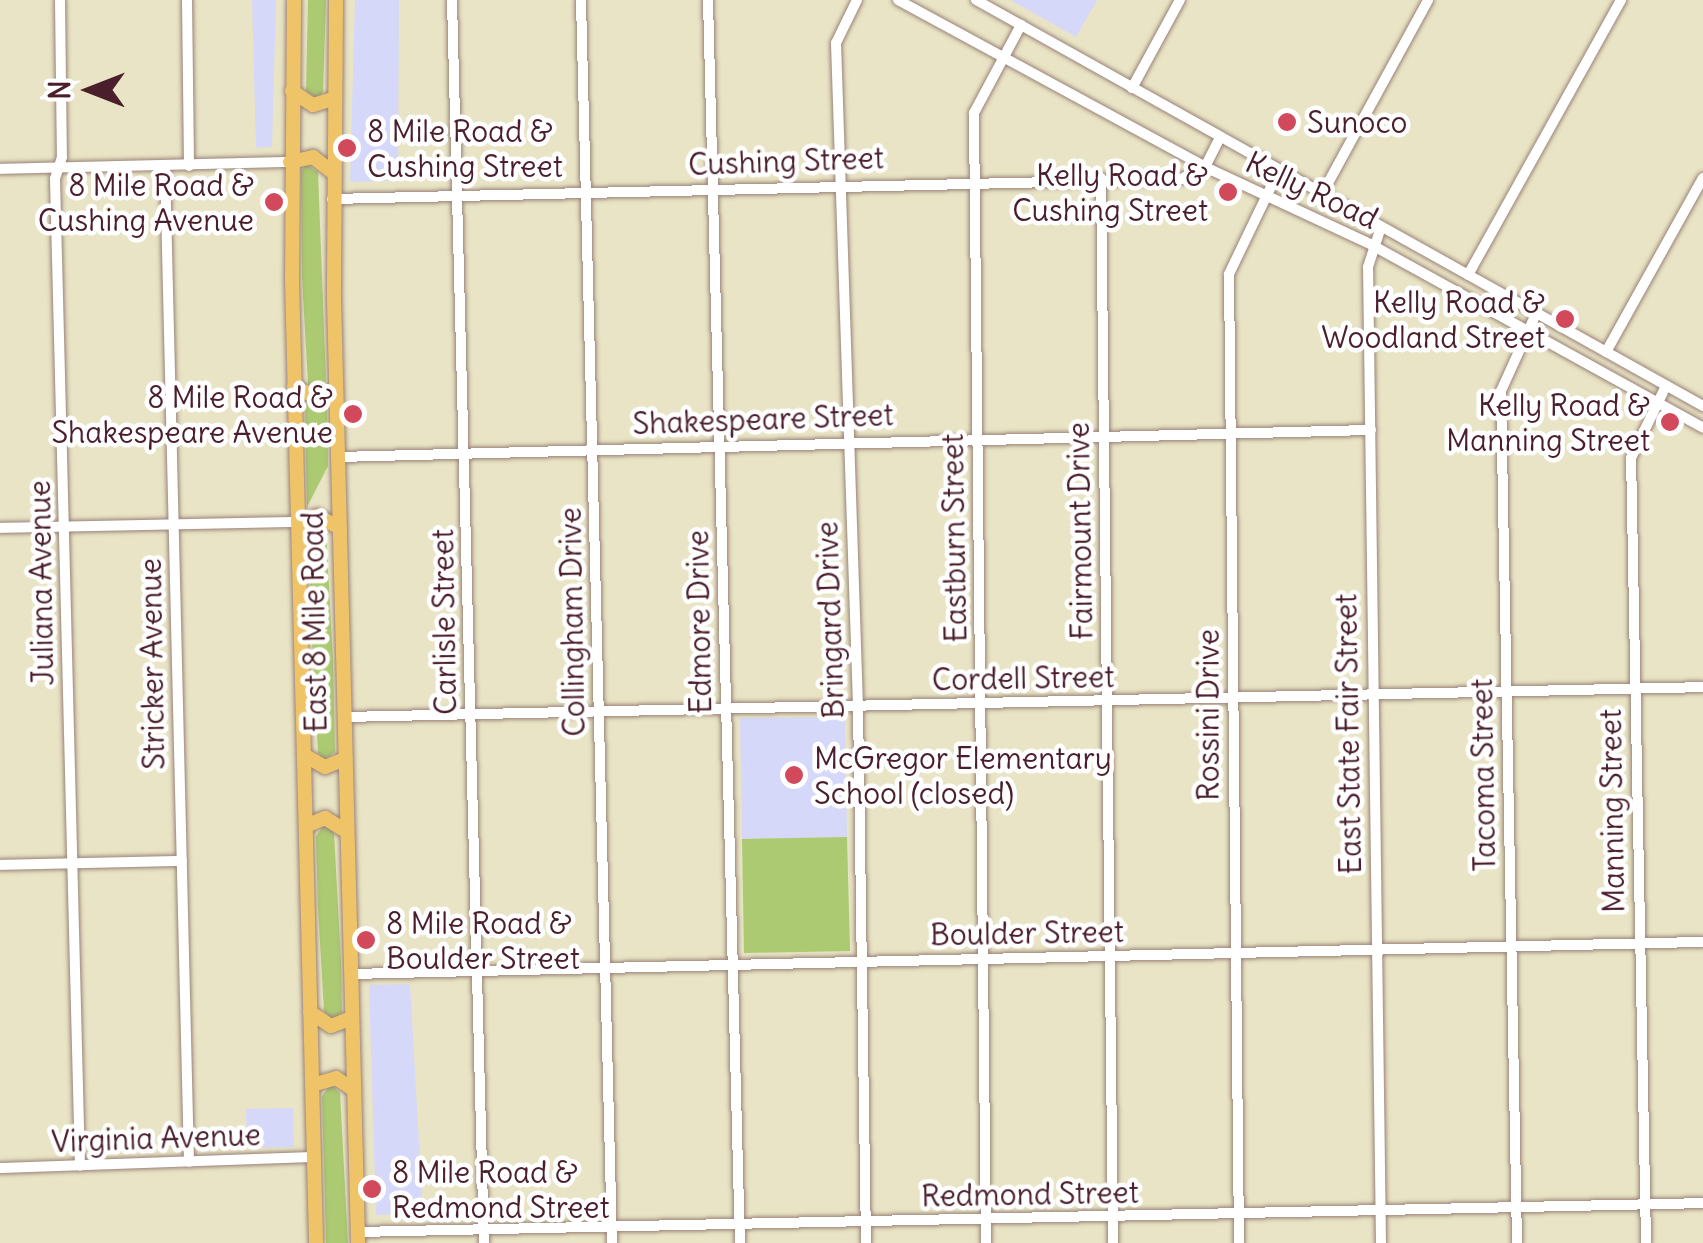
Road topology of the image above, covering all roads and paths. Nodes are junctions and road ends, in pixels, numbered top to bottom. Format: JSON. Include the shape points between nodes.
{"nodes":[{"id":1,"x":60,"y":0,"type":"edge"},
{"id":2,"x":188,"y":0,"type":"edge"},
{"id":3,"x":294,"y":0,"type":"edge"},
{"id":4,"x":336,"y":0,"type":"edge"},
{"id":5,"x":452,"y":0,"type":"edge"},
{"id":6,"x":581,"y":0,"type":"edge"},
{"id":7,"x":708,"y":0,"type":"edge"},
{"id":8,"x":858,"y":0,"type":"edge"},
{"id":9,"x":898,"y":0,"type":"edge"},
{"id":10,"x":976,"y":0,"type":"edge"},
{"id":11,"x":1180,"y":0,"type":"edge"},
{"id":12,"x":1428,"y":0,"type":"edge"},
{"id":13,"x":1621,"y":0,"type":"edge"},
{"id":14,"x":1020,"y":25,"type":"junction"},
{"id":15,"x":1002,"y":58,"type":"junction"},
{"id":16,"x":1132,"y":88,"type":"junction"},
{"id":17,"x":292,"y":91,"type":"junction"},
{"id":18,"x":333,"y":99,"type":"junction"},
{"id":19,"x":1220,"y":138,"type":"junction"},
{"id":20,"x":290,"y":162,"type":"junction"},
{"id":21,"x":164,"y":166,"type":"junction"},
{"id":22,"x":190,"y":166,"type":"junction"},
{"id":23,"x":60,"y":167,"type":"junction"},
{"id":24,"x":1205,"y":167,"type":"junction"},
{"id":25,"x":0,"y":169,"type":"edge"},
{"id":26,"x":1279,"y":170,"type":"junction"},
{"id":27,"x":332,"y":172,"type":"junction"},
{"id":28,"x":1101,"y":178,"type":"junction"},
{"id":29,"x":1703,"y":178,"type":"edge"},
{"id":30,"x":974,"y":180,"type":"junction"},
{"id":31,"x":840,"y":184,"type":"junction"},
{"id":32,"x":713,"y":188,"type":"junction"},
{"id":33,"x":585,"y":192,"type":"junction"},
{"id":34,"x":1322,"y":194,"type":"junction"},
{"id":35,"x":1264,"y":195,"type":"junction"},
{"id":36,"x":457,"y":196,"type":"junction"},
{"id":37,"x":332,"y":200,"type":"junction"},
{"id":38,"x":1382,"y":228,"type":"junction"},
{"id":39,"x":1372,"y":245,"type":"junction"},
{"id":40,"x":1468,"y":276,"type":"junction"},
{"id":41,"x":1536,"y":314,"type":"junction"},
{"id":42,"x":1527,"y":330,"type":"junction"},
{"id":43,"x":1606,"y":352,"type":"junction"},
{"id":44,"x":1666,"y":386,"type":"junction"},
{"id":45,"x":294,"y":387,"type":"junction"},
{"id":46,"x":336,"y":390,"type":"junction"},
{"id":47,"x":1657,"y":403,"type":"junction"},
{"id":48,"x":1703,"y":406,"type":"edge"},
{"id":49,"x":1703,"y":428,"type":"edge"},
{"id":50,"x":1370,"y":430,"type":"junction"},
{"id":51,"x":1230,"y":432,"type":"junction"},
{"id":52,"x":1104,"y":436,"type":"junction"},
{"id":53,"x":977,"y":438,"type":"junction"},
{"id":54,"x":848,"y":442,"type":"junction"},
{"id":55,"x":720,"y":445,"type":"junction"},
{"id":56,"x":593,"y":450,"type":"junction"},
{"id":57,"x":465,"y":454,"type":"junction"},
{"id":58,"x":338,"y":457,"type":"junction"},
{"id":59,"x":298,"y":522,"type":"junction"},
{"id":60,"x":174,"y":524,"type":"junction"},
{"id":61,"x":64,"y":527,"type":"junction"},
{"id":62,"x":0,"y":528,"type":"edge"},
{"id":63,"x":340,"y":528,"type":"junction"},
{"id":64,"x":1703,"y":687,"type":"edge"},
{"id":65,"x":1634,"y":688,"type":"junction"},
{"id":66,"x":1507,"y":691,"type":"junction"},
{"id":67,"x":1372,"y":694,"type":"junction"},
{"id":68,"x":1233,"y":699,"type":"junction"},
{"id":69,"x":1107,"y":702,"type":"junction"},
{"id":70,"x":981,"y":703,"type":"junction"},
{"id":71,"x":858,"y":705,"type":"junction"},
{"id":72,"x":727,"y":706,"type":"junction"},
{"id":73,"x":599,"y":710,"type":"junction"},
{"id":74,"x":471,"y":713,"type":"junction"},
{"id":75,"x":344,"y":717,"type":"junction"},
{"id":76,"x":304,"y":756,"type":"junction"},
{"id":77,"x":346,"y":758,"type":"junction"},
{"id":78,"x":306,"y":826,"type":"junction"},
{"id":79,"x":348,"y":832,"type":"junction"},
{"id":80,"x":182,"y":861,"type":"junction"},
{"id":81,"x":72,"y":864,"type":"junction"},
{"id":82,"x":0,"y":866,"type":"edge"},
{"id":83,"x":1703,"y":942,"type":"edge"},
{"id":84,"x":1640,"y":944,"type":"junction"},
{"id":85,"x":1511,"y":947,"type":"junction"},
{"id":86,"x":1375,"y":950,"type":"junction"},
{"id":87,"x":1235,"y":953,"type":"junction"},
{"id":88,"x":1108,"y":956,"type":"junction"},
{"id":89,"x":982,"y":959,"type":"junction"},
{"id":90,"x":859,"y":962,"type":"junction"},
{"id":91,"x":732,"y":967,"type":"junction"},
{"id":92,"x":605,"y":969,"type":"junction"},
{"id":93,"x":477,"y":972,"type":"junction"},
{"id":94,"x":351,"y":974,"type":"junction"},
{"id":95,"x":310,"y":1012,"type":"junction"},
{"id":96,"x":352,"y":1018,"type":"junction"},
{"id":97,"x":312,"y":1086,"type":"junction"},
{"id":98,"x":354,"y":1090,"type":"junction"},
{"id":99,"x":314,"y":1158,"type":"junction"},
{"id":100,"x":189,"y":1162,"type":"junction"},
{"id":101,"x":80,"y":1166,"type":"junction"},
{"id":102,"x":0,"y":1168,"type":"edge"},
{"id":103,"x":1703,"y":1203,"type":"edge"},
{"id":104,"x":1645,"y":1204,"type":"junction"},
{"id":105,"x":1516,"y":1207,"type":"junction"},
{"id":106,"x":1380,"y":1209,"type":"junction"},
{"id":107,"x":1238,"y":1213,"type":"junction"},
{"id":108,"x":1112,"y":1217,"type":"junction"},
{"id":109,"x":986,"y":1220,"type":"junction"},
{"id":110,"x":866,"y":1223,"type":"junction"},
{"id":111,"x":740,"y":1226,"type":"junction"},
{"id":112,"x":612,"y":1228,"type":"junction"},
{"id":113,"x":484,"y":1237,"type":"edge"},
{"id":114,"x":358,"y":1238,"type":"edge"},
{"id":115,"x":316,"y":1243,"type":"edge"},
{"id":116,"x":612,"y":1243,"type":"edge"},
{"id":117,"x":740,"y":1243,"type":"edge"},
{"id":118,"x":866,"y":1243,"type":"edge"},
{"id":119,"x":986,"y":1243,"type":"edge"},
{"id":120,"x":1112,"y":1243,"type":"edge"},
{"id":121,"x":1239,"y":1243,"type":"edge"},
{"id":122,"x":1382,"y":1243,"type":"edge"},
{"id":123,"x":1517,"y":1243,"type":"edge"},
{"id":124,"x":1646,"y":1243,"type":"edge"}],
"edges":[{"from":1,"to":23,"type":"street","name":"Juliana Avenue"},
{"from":2,"to":22,"type":"street"},
{"from":3,"to":17,"type":"highway","name":"East 8 Mile Road"},
{"from":4,"to":18,"type":"highway","name":"East 8 Mile Road"},
{"from":5,"to":36,"type":"street","name":"Carlisle Street"},
{"from":6,"to":33,"type":"street","name":"Collingham Drive"},
{"from":7,"to":32,"type":"street","name":"Edmore Drive"},
{"from":8,"to":31,"type":"street","name":"Bringard Drive","via":[[836,42]]},
{"from":9,"to":15,"type":"street","name":"Kelly Road"},
{"from":10,"to":14,"type":"street","name":"Kelly Road"},
{"from":11,"to":16,"type":"street"},
{"from":12,"to":34,"type":"street"},
{"from":13,"to":40,"type":"street"},
{"from":14,"to":15,"type":"street","name":"Eastburn Street"},
{"from":14,"to":16,"type":"street","name":"Kelly Road"},
{"from":15,"to":24,"type":"street","name":"Kelly Road"},
{"from":15,"to":30,"type":"street","name":"Eastburn Street","via":[[974,109]]},
{"from":16,"to":19,"type":"street","name":"Kelly Road"},
{"from":17,"to":18,"type":"highway","via":[[313,106]]},
{"from":17,"to":20,"type":"highway","name":"East 8 Mile Road"},
{"from":18,"to":27,"type":"highway","name":"East 8 Mile Road"},
{"from":19,"to":24,"type":"street"},
{"from":19,"to":26,"type":"street","name":"Kelly Road"},
{"from":20,"to":22,"type":"street"},
{"from":20,"to":27,"type":"highway","via":[[313,157]]},
{"from":20,"to":45,"type":"highway","name":"East 8 Mile Road"},
{"from":21,"to":22,"type":"street"},
{"from":21,"to":23,"type":"street"},
{"from":21,"to":60,"type":"street","name":"Stricker Avenue"},
{"from":23,"to":25,"type":"street"},
{"from":23,"to":61,"type":"street","name":"Juliana Avenue"},
{"from":24,"to":28,"type":"street","name":"Cushing Street","via":[[1181,179]]},
{"from":24,"to":35,"type":"street","name":"Kelly Road"},
{"from":26,"to":34,"type":"street","name":"Kelly Road"},
{"from":26,"to":35,"type":"street","name":"Rossini Drive"},
{"from":27,"to":37,"type":"highway","name":"East 8 Mile Road"},
{"from":28,"to":30,"type":"street","name":"Cushing Street"},
{"from":28,"to":52,"type":"street","name":"Fairmount Drive"},
{"from":29,"to":43,"type":"street"},
{"from":30,"to":31,"type":"street","name":"Cushing Street"},
{"from":30,"to":53,"type":"street","name":"Eastburn Street"},
{"from":31,"to":32,"type":"street","name":"Cushing Street"},
{"from":31,"to":54,"type":"street","name":"Bringard Drive"},
{"from":32,"to":33,"type":"street","name":"Cushing Street"},
{"from":32,"to":55,"type":"street","name":"Edmore Drive"},
{"from":33,"to":36,"type":"street","name":"Cushing Street"},
{"from":33,"to":56,"type":"street","name":"Collingham Drive"},
{"from":34,"to":38,"type":"street","name":"Kelly Road"},
{"from":35,"to":39,"type":"street","name":"Kelly Road"},
{"from":35,"to":51,"type":"street","name":"Rossini Drive","via":[[1230,267]]},
{"from":36,"to":37,"type":"street","name":"Cushing Street"},
{"from":36,"to":57,"type":"street","name":"Carlisle Street"},
{"from":37,"to":46,"type":"highway","name":"East 8 Mile Road"},
{"from":38,"to":39,"type":"street","name":"East State Fair Street"},
{"from":38,"to":40,"type":"street","name":"Kelly Road"},
{"from":39,"to":42,"type":"street","name":"Kelly Road"},
{"from":39,"to":50,"type":"street","name":"East State Fair Street"},
{"from":40,"to":41,"type":"street","name":"Kelly Road"},
{"from":41,"to":42,"type":"street","name":"Tacoma Street"},
{"from":41,"to":43,"type":"street","name":"Kelly Road"},
{"from":42,"to":47,"type":"street","name":"Kelly Road"},
{"from":42,"to":66,"type":"street","name":"Tacoma Street","via":[[1501,386]]},
{"from":43,"to":44,"type":"street","name":"Kelly Road"},
{"from":44,"to":47,"type":"street","name":"Manning Street"},
{"from":44,"to":48,"type":"street","name":"Kelly Road"},
{"from":45,"to":46,"type":"highway","via":[[316,397]]},
{"from":45,"to":59,"type":"highway","name":"East 8 Mile Road"},
{"from":46,"to":58,"type":"highway","name":"East 8 Mile Road"},
{"from":47,"to":49,"type":"street","name":"Kelly Road"},
{"from":47,"to":65,"type":"street","name":"Manning Street","via":[[1632,458]]},
{"from":50,"to":51,"type":"street","name":"Shakespeare Street"},
{"from":50,"to":67,"type":"street","name":"East State Fair Street"},
{"from":51,"to":52,"type":"street","name":"Shakespeare Street"},
{"from":51,"to":68,"type":"street","name":"Rossini Drive"},
{"from":52,"to":53,"type":"street","name":"Shakespeare Street"},
{"from":52,"to":69,"type":"street","name":"Fairmount Drive"},
{"from":53,"to":54,"type":"street","name":"Shakespeare Street"},
{"from":53,"to":70,"type":"street","name":"Eastburn Street"},
{"from":54,"to":55,"type":"street","name":"Shakespeare Street"},
{"from":54,"to":71,"type":"street","name":"Bringard Drive"},
{"from":55,"to":56,"type":"street","name":"Shakespeare Street"},
{"from":55,"to":72,"type":"street","name":"Edmore Drive"},
{"from":56,"to":57,"type":"street","name":"Shakespeare Street"},
{"from":56,"to":73,"type":"street","name":"Collingham Drive"},
{"from":57,"to":58,"type":"street","name":"Shakespeare Street"},
{"from":57,"to":74,"type":"street","name":"Carlisle Street"},
{"from":58,"to":63,"type":"highway","name":"East 8 Mile Road"},
{"from":59,"to":60,"type":"street"},
{"from":59,"to":63,"type":"highway","via":[[323,516]]},
{"from":59,"to":76,"type":"highway","name":"East 8 Mile Road"},
{"from":60,"to":61,"type":"street"},
{"from":60,"to":80,"type":"street","name":"Stricker Avenue"},
{"from":61,"to":62,"type":"street"},
{"from":61,"to":81,"type":"street","name":"Juliana Avenue"},
{"from":63,"to":75,"type":"highway","name":"East 8 Mile Road"},
{"from":64,"to":65,"type":"street","name":"Cordell Street"},
{"from":65,"to":66,"type":"street","name":"Cordell Street"},
{"from":65,"to":84,"type":"street","name":"Manning Street"},
{"from":66,"to":67,"type":"street","name":"Cordell Street"},
{"from":66,"to":85,"type":"street","name":"Tacoma Street"},
{"from":67,"to":68,"type":"street","name":"Cordell Street"},
{"from":67,"to":86,"type":"street","name":"East State Fair Street"},
{"from":68,"to":69,"type":"street","name":"Cordell Street"},
{"from":68,"to":87,"type":"street","name":"Rossini Drive"},
{"from":69,"to":70,"type":"street","name":"Cordell Street"},
{"from":69,"to":88,"type":"street","name":"Fairmount Drive"},
{"from":70,"to":71,"type":"street","name":"Cordell Street"},
{"from":70,"to":89,"type":"street","name":"Eastburn Street"},
{"from":71,"to":72,"type":"street","name":"Cordell Street"},
{"from":71,"to":90,"type":"street","name":"Bringard Drive"},
{"from":72,"to":73,"type":"street","name":"Cordell Street"},
{"from":72,"to":91,"type":"street","name":"Edmore Drive"},
{"from":73,"to":74,"type":"street","name":"Cordell Street"},
{"from":73,"to":92,"type":"street","name":"Collingham Drive"},
{"from":74,"to":75,"type":"street","name":"Cordell Street"},
{"from":74,"to":93,"type":"street","name":"Carlisle Street"},
{"from":75,"to":77,"type":"highway","name":"East 8 Mile Road"},
{"from":76,"to":77,"type":"highway","via":[[325,767]]},
{"from":76,"to":78,"type":"highway","name":"East 8 Mile Road"},
{"from":77,"to":79,"type":"highway","name":"East 8 Mile Road"},
{"from":78,"to":79,"type":"highway","via":[[325,818]]},
{"from":78,"to":95,"type":"highway","name":"East 8 Mile Road"},
{"from":79,"to":94,"type":"highway","name":"East 8 Mile Road"},
{"from":80,"to":81,"type":"street"},
{"from":80,"to":100,"type":"street","name":"Stricker Avenue"},
{"from":81,"to":82,"type":"street"},
{"from":81,"to":101,"type":"street","name":"Juliana Avenue"},
{"from":83,"to":84,"type":"street","name":"Boulder Street"},
{"from":84,"to":85,"type":"street","name":"Boulder Street"},
{"from":84,"to":104,"type":"street","name":"Manning Street"},
{"from":85,"to":86,"type":"street","name":"Boulder Street"},
{"from":85,"to":105,"type":"street","name":"Tacoma Street"},
{"from":86,"to":87,"type":"street","name":"Boulder Street"},
{"from":86,"to":106,"type":"street","name":"East State Fair Street"},
{"from":87,"to":88,"type":"street","name":"Boulder Street"},
{"from":87,"to":107,"type":"street","name":"Rossini Drive"},
{"from":88,"to":89,"type":"street","name":"Boulder Street"},
{"from":88,"to":108,"type":"street","name":"Fairmount Drive"},
{"from":89,"to":90,"type":"street","name":"Boulder Street"},
{"from":89,"to":109,"type":"street","name":"Eastburn Street"},
{"from":90,"to":91,"type":"street","name":"Boulder Street"},
{"from":90,"to":110,"type":"street","name":"Bringard Drive"},
{"from":91,"to":92,"type":"street","name":"Boulder Street"},
{"from":91,"to":111,"type":"street","name":"Edmore Drive"},
{"from":92,"to":93,"type":"street","name":"Boulder Street"},
{"from":92,"to":112,"type":"street","name":"Collingham Drive"},
{"from":93,"to":94,"type":"street","name":"Boulder Street"},
{"from":93,"to":113,"type":"street","name":"Carlisle Street"},
{"from":94,"to":96,"type":"highway","name":"East 8 Mile Road"},
{"from":95,"to":96,"type":"highway","via":[[331,1026]]},
{"from":95,"to":97,"type":"highway","name":"East 8 Mile Road"},
{"from":96,"to":98,"type":"highway","name":"East 8 Mile Road"},
{"from":97,"to":98,"type":"highway","via":[[336,1078]]},
{"from":97,"to":99,"type":"highway","name":"East 8 Mile Road"},
{"from":98,"to":114,"type":"highway","name":"East 8 Mile Road"},
{"from":99,"to":100,"type":"street","name":"Virginia Avenue"},
{"from":99,"to":115,"type":"highway","name":"East 8 Mile Road"},
{"from":100,"to":101,"type":"street","name":"Virginia Avenue"},
{"from":101,"to":102,"type":"street","name":"Virginia Avenue"},
{"from":103,"to":104,"type":"street","name":"Redmond Street"},
{"from":104,"to":105,"type":"street","name":"Redmond Street"},
{"from":104,"to":124,"type":"street","name":"Manning Street"},
{"from":105,"to":106,"type":"street","name":"Redmond Street"},
{"from":105,"to":123,"type":"street","name":"Tacoma Street"},
{"from":106,"to":107,"type":"street","name":"Redmond Street"},
{"from":106,"to":122,"type":"street","name":"East State Fair Street"},
{"from":107,"to":108,"type":"street","name":"Redmond Street"},
{"from":107,"to":121,"type":"street","name":"Rossini Drive"},
{"from":108,"to":109,"type":"street","name":"Redmond Street"},
{"from":108,"to":120,"type":"street","name":"Fairmount Drive"},
{"from":109,"to":110,"type":"street","name":"Redmond Street"},
{"from":109,"to":119,"type":"street","name":"Eastburn Street"},
{"from":110,"to":111,"type":"street","name":"Redmond Street"},
{"from":110,"to":118,"type":"street","name":"Bringard Drive"},
{"from":111,"to":112,"type":"street","name":"Redmond Street"},
{"from":111,"to":117,"type":"street","name":"Edmore Drive"},
{"from":112,"to":113,"type":"street","name":"Redmond Street"},
{"from":112,"to":116,"type":"street","name":"Collingham Drive"},
{"from":113,"to":114,"type":"street","name":"Redmond Street"}]}
